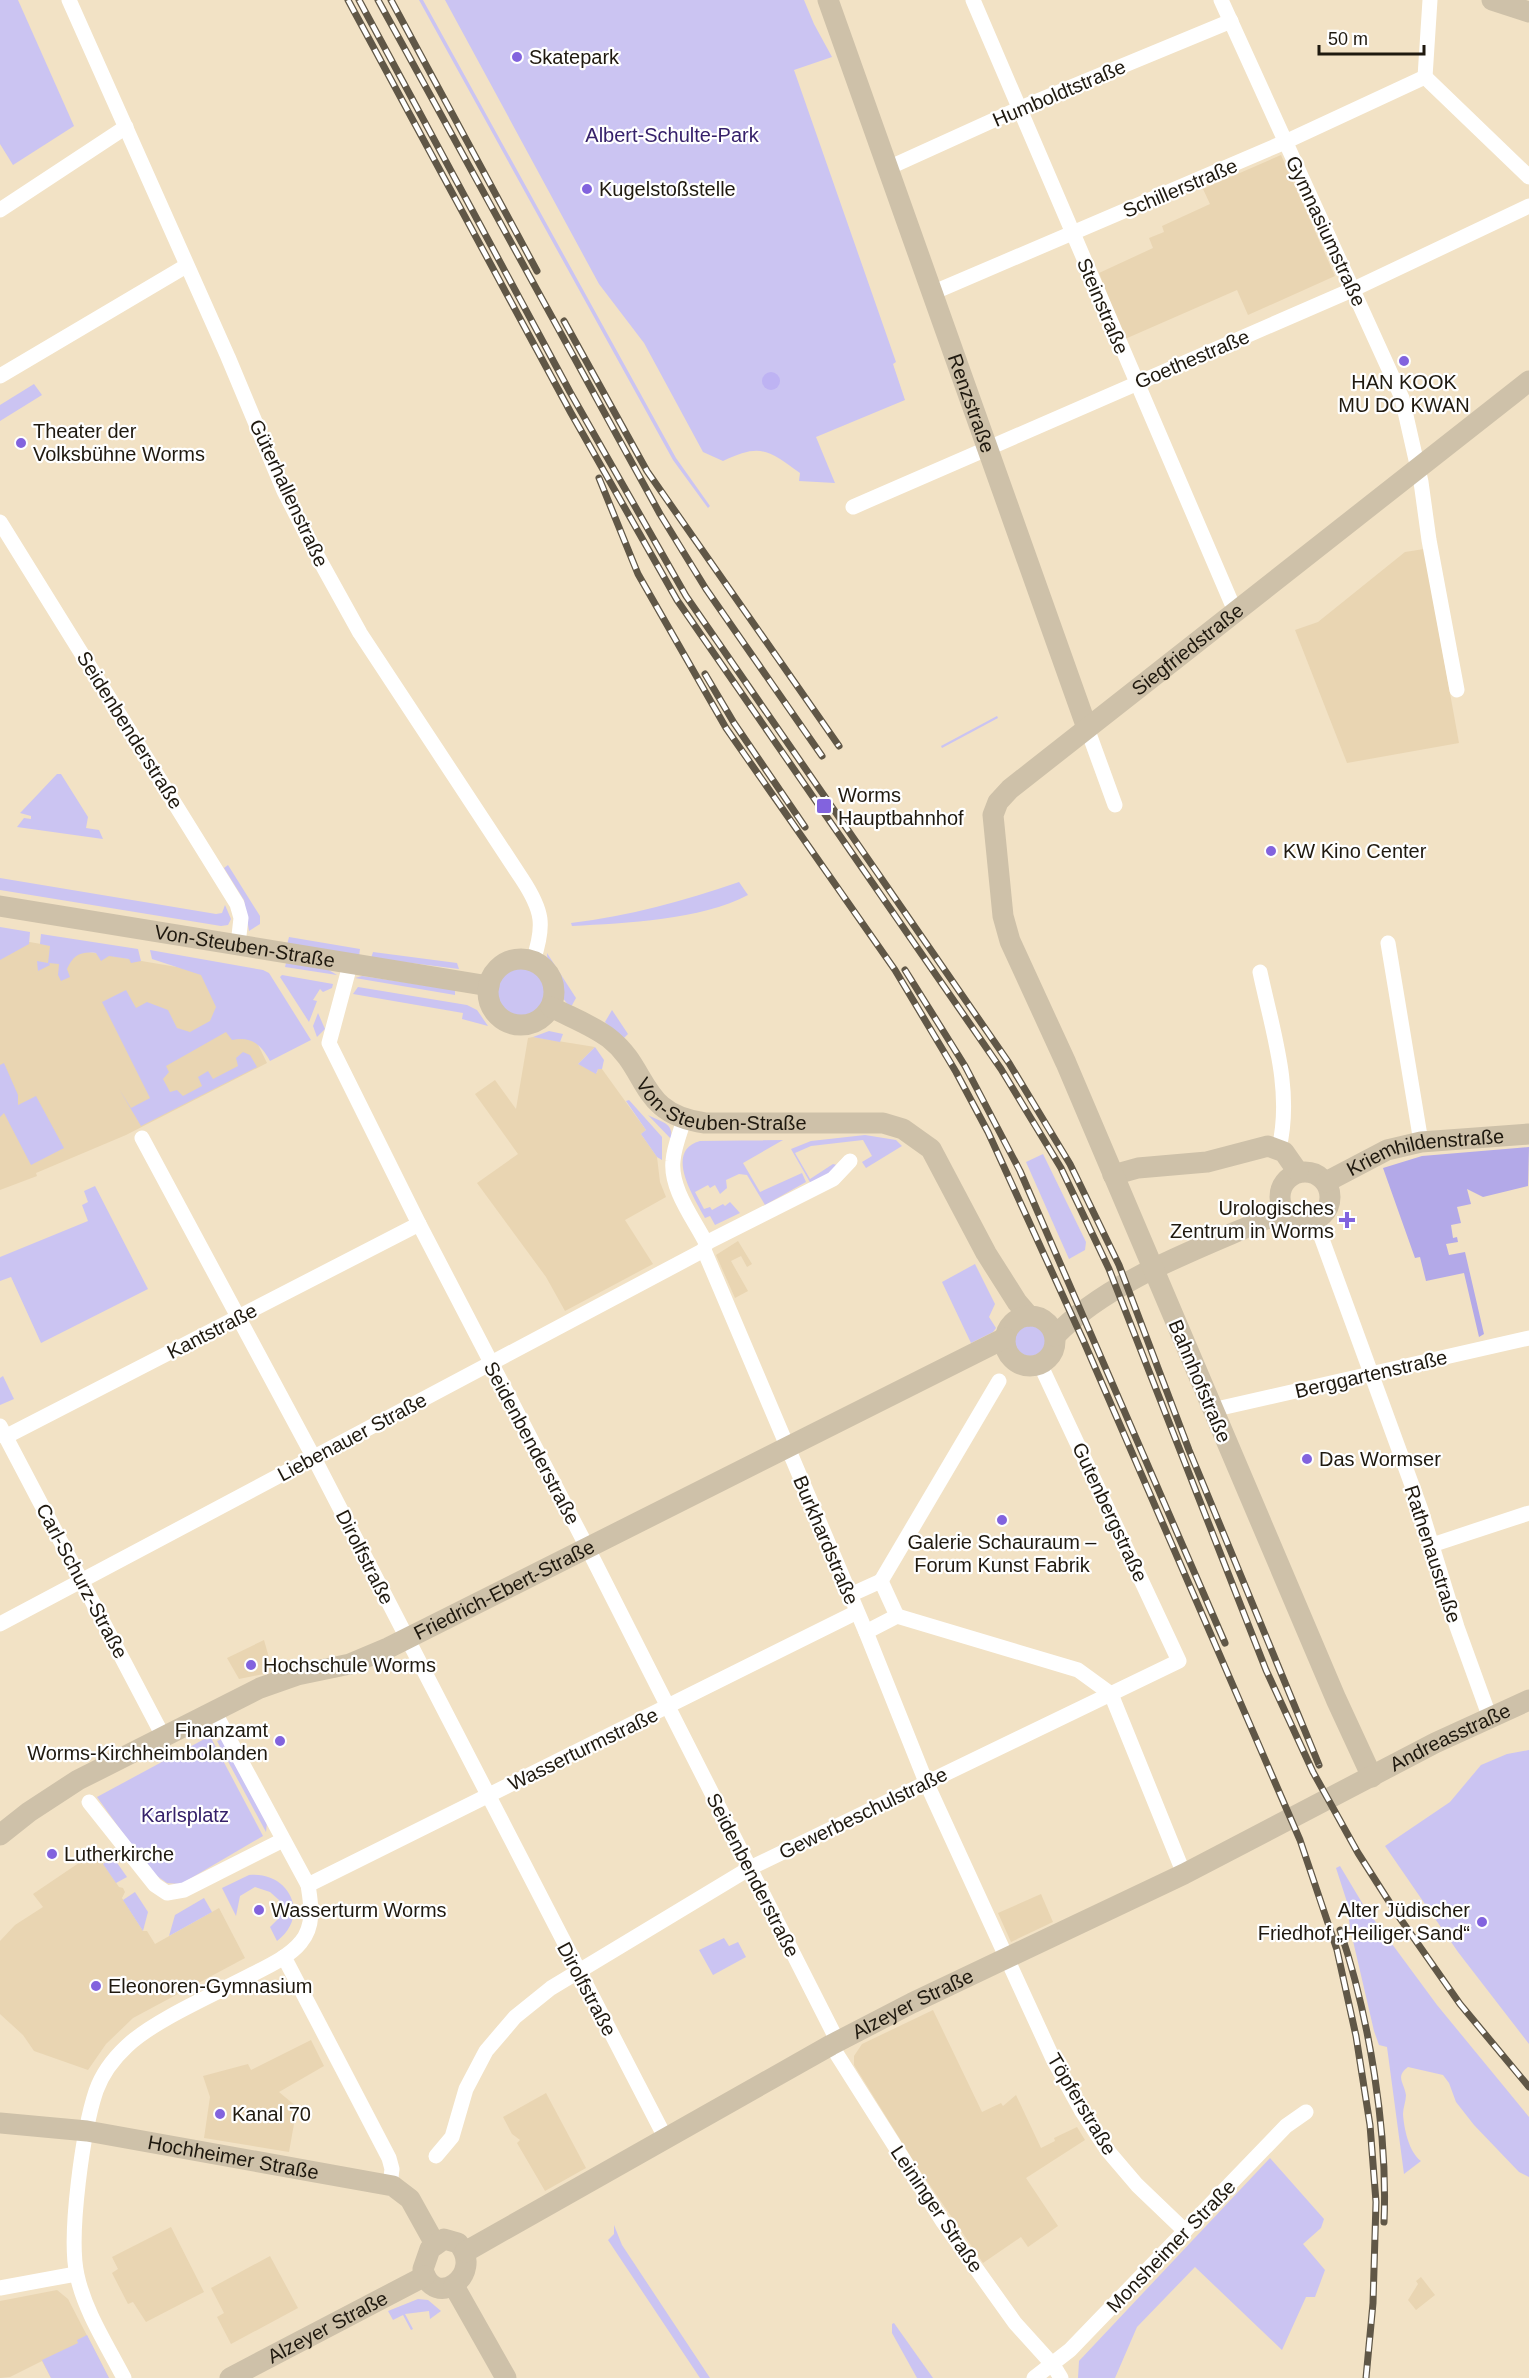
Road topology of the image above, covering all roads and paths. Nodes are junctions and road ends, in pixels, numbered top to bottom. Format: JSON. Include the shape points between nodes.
{"nodes":[{"id":1,"x":69,"y":0,"type":"edge"},
{"id":2,"x":828,"y":0,"type":"edge"},
{"id":3,"x":973,"y":0,"type":"edge"},
{"id":4,"x":1221,"y":0,"type":"edge"},
{"id":5,"x":1430,"y":0,"type":"edge"},
{"id":6,"x":1492,"y":0,"type":"edge"},
{"id":7,"x":1529,"y":12,"type":"edge"},
{"id":8,"x":1231,"y":21,"type":"junction"},
{"id":9,"x":1425,"y":77,"type":"junction"},
{"id":10,"x":1018,"y":109,"type":"junction"},
{"id":11,"x":126,"y":127,"type":"junction"},
{"id":12,"x":1285,"y":142,"type":"junction"},
{"id":13,"x":888,"y":168,"type":"junction"},
{"id":14,"x":1529,"y":177,"type":"edge"},
{"id":15,"x":1529,"y":206,"type":"edge"},
{"id":16,"x":0,"y":210,"type":"edge"},
{"id":17,"x":1072,"y":234,"type":"junction"},
{"id":18,"x":186,"y":266,"type":"junction"},
{"id":19,"x":1354,"y":289,"type":"junction"},
{"id":20,"x":932,"y":293,"type":"junction"},
{"id":21,"x":0,"y":376,"type":"edge"},
{"id":22,"x":1529,"y":381,"type":"edge"},
{"id":23,"x":1137,"y":383,"type":"junction"},
{"id":24,"x":988,"y":448,"type":"junction"},
{"id":25,"x":1417,"y":468,"type":"junction"},
{"id":26,"x":853,"y":507,"type":"dead end"},
{"id":27,"x":0,"y":522,"type":"edge"},
{"id":28,"x":1235,"y":611,"type":"junction"},
{"id":29,"x":1457,"y":690,"type":"dead end"},
{"id":30,"x":1087,"y":729,"type":"junction"},
{"id":31,"x":1115,"y":805,"type":"dead end"},
{"id":32,"x":0,"y":906,"type":"edge"},
{"id":33,"x":238,"y":944,"type":"junction"},
{"id":34,"x":1388,"y":944,"type":"dead end"},
{"id":35,"x":533,"y":961,"type":"junction"},
{"id":36,"x":350,"y":965,"type":"junction"},
{"id":37,"x":1260,"y":972,"type":"dead end"},
{"id":38,"x":1031,"y":984,"type":"joint"},
{"id":39,"x":489,"y":986,"type":"junction"},
{"id":40,"x":551,"y":1007,"type":"junction"},
{"id":41,"x":684,"y":1120,"type":"junction"},
{"id":42,"x":1529,"y":1134,"type":"edge"},
{"id":43,"x":142,"y":1138,"type":"dead end"},
{"id":44,"x":1421,"y":1142,"type":"junction"},
{"id":45,"x":1279,"y":1148,"type":"junction"},
{"id":46,"x":850,"y":1161,"type":"dead end"},
{"id":47,"x":1298,"y":1172,"type":"junction"},
{"id":48,"x":1113,"y":1175,"type":"junction"},
{"id":49,"x":1326,"y":1182,"type":"junction"},
{"id":50,"x":1284,"y":1211,"type":"junction"},
{"id":51,"x":1315,"y":1220,"type":"junction"},
{"id":52,"x":418,"y":1224,"type":"junction"},
{"id":53,"x":705,"y":1246,"type":"junction"},
{"id":54,"x":240,"y":1317,"type":"junction"},
{"id":55,"x":1028,"y":1329,"type":"junction"},
{"id":56,"x":1529,"y":1338,"type":"edge"},
{"id":57,"x":490,"y":1363,"type":"junction"},
{"id":58,"x":1040,"y":1364,"type":"junction"},
{"id":59,"x":1372,"y":1374,"type":"junction"},
{"id":60,"x":999,"y":1381,"type":"dead end"},
{"id":61,"x":1212,"y":1410,"type":"junction"},
{"id":62,"x":3,"y":1432,"type":"edge"},
{"id":63,"x":786,"y":1446,"type":"junction"},
{"id":64,"x":314,"y":1458,"type":"junction"},
{"id":65,"x":1529,"y":1513,"type":"edge"},
{"id":66,"x":1432,"y":1545,"type":"junction"},
{"id":67,"x":587,"y":1547,"type":"junction"},
{"id":68,"x":82,"y":1581,"type":"junction"},
{"id":69,"x":880,"y":1581,"type":"junction"},
{"id":70,"x":850,"y":1595,"type":"junction"},
{"id":71,"x":857,"y":1612,"type":"junction"},
{"id":72,"x":897,"y":1617,"type":"junction"},
{"id":73,"x":0,"y":1624,"type":"edge"},
{"id":74,"x":866,"y":1632,"type":"junction"},
{"id":75,"x":407,"y":1639,"type":"junction"},
{"id":76,"x":1179,"y":1661,"type":"joint"},
{"id":77,"x":1111,"y":1694,"type":"junction"},
{"id":78,"x":1529,"y":1700,"type":"edge"},
{"id":79,"x":666,"y":1707,"type":"junction"},
{"id":80,"x":214,"y":1711,"type":"junction"},
{"id":81,"x":1490,"y":1718,"type":"junction"},
{"id":82,"x":163,"y":1736,"type":"junction"},
{"id":83,"x":1372,"y":1777,"type":"junction"},
{"id":84,"x":926,"y":1782,"type":"junction"},
{"id":85,"x":487,"y":1796,"type":"junction"},
{"id":86,"x":89,"y":1802,"type":"dead end"},
{"id":87,"x":0,"y":1835,"type":"edge"},
{"id":88,"x":283,"y":1840,"type":"junction"},
{"id":89,"x":750,"y":1868,"type":"junction"},
{"id":90,"x":1184,"y":1874,"type":"junction"},
{"id":91,"x":308,"y":1885,"type":"junction"},
{"id":92,"x":284,"y":1957,"type":"junction"},
{"id":93,"x":1006,"y":1958,"type":"junction"},
{"id":94,"x":578,"y":1971,"type":"junction"},
{"id":95,"x":834,"y":2044,"type":"junction"},
{"id":96,"x":1306,"y":2112,"type":"dead end"},
{"id":97,"x":0,"y":2123,"type":"edge"},
{"id":98,"x":87,"y":2131,"type":"junction"},
{"id":99,"x":666,"y":2139,"type":"junction"},
{"id":100,"x":436,"y":2156,"type":"dead end"},
{"id":101,"x":390,"y":2185,"type":"junction"},
{"id":102,"x":1185,"y":2230,"type":"junction"},
{"id":103,"x":435,"y":2244,"type":"junction"},
{"id":104,"x":465,"y":2252,"type":"junction"},
{"id":105,"x":76,"y":2274,"type":"junction"},
{"id":106,"x":425,"y":2276,"type":"junction"},
{"id":107,"x":454,"y":2286,"type":"junction"},
{"id":108,"x":0,"y":2288,"type":"edge"},
{"id":109,"x":1057,"y":2371,"type":"edge"},
{"id":110,"x":124,"y":2378,"type":"edge"},
{"id":111,"x":230,"y":2378,"type":"edge"},
{"id":112,"x":506,"y":2378,"type":"edge"},
{"id":113,"x":1034,"y":2378,"type":"edge"}],
"edges":[{"from":1,"to":11,"type":"street","name":"Güterhallenstraße"},
{"from":2,"to":13,"type":"street","name":"Renzstraße"},
{"from":3,"to":10,"type":"street","name":"Steinstraße"},
{"from":4,"to":8,"type":"street","name":"Gymnasiumstraße"},
{"from":5,"to":9,"type":"street"},
{"from":6,"to":7,"type":"street"},
{"from":8,"to":10,"type":"street","name":"Humboldtstraße"},
{"from":8,"to":12,"type":"street","name":"Gymnasiumstraße"},
{"from":9,"to":12,"type":"street","name":"Schillerstraße"},
{"from":9,"to":14,"type":"street"},
{"from":10,"to":13,"type":"street","name":"Humboldtstraße"},
{"from":10,"to":17,"type":"street","name":"Steinstraße"},
{"from":11,"to":16,"type":"street"},
{"from":11,"to":18,"type":"street","name":"Güterhallenstraße"},
{"from":12,"to":17,"type":"street","name":"Schillerstraße"},
{"from":12,"to":19,"type":"street","name":"Gymnasiumstraße"},
{"from":13,"to":20,"type":"street","name":"Renzstraße"},
{"from":15,"to":19,"type":"street","name":"Goethestraße"},
{"from":17,"to":20,"type":"street","name":"Schillerstraße"},
{"from":17,"to":23,"type":"street","name":"Steinstraße"},
{"from":18,"to":21,"type":"street"},
{"from":18,"to":35,"type":"street","name":"Güterhallenstraße","via":[[319,559],[360,633],[535,902],[542,924]]},
{"from":19,"to":23,"type":"street","name":"Goethestraße"},
{"from":19,"to":25,"type":"street","name":"Gymnasiumstraße","via":[[1402,399]]},
{"from":20,"to":24,"type":"street","name":"Renzstraße"},
{"from":22,"to":25,"type":"street","name":"Siegfriedstraße"},
{"from":23,"to":24,"type":"street","name":"Goethestraße"},
{"from":23,"to":28,"type":"street","name":"Steinstraße"},
{"from":24,"to":26,"type":"street","name":"Goethestraße"},
{"from":24,"to":30,"type":"street","name":"Renzstraße"},
{"from":25,"to":28,"type":"street","name":"Siegfriedstraße"},
{"from":25,"to":29,"type":"street","name":"Gymnasiumstraße"},
{"from":27,"to":33,"type":"street","name":"Seidenbenderstraße","via":[[237,904],[241,918]]},
{"from":28,"to":30,"type":"street","name":"Siegfriedstraße"},
{"from":30,"to":31,"type":"street","name":"Renzstraße"},
{"from":30,"to":38,"type":"street","name":"Siegfriedstraße","via":[[1010,789],[993,815],[1003,916],[1010,941]]},
{"from":32,"to":33,"type":"street","name":"Von-Steuben-Straße"},
{"from":33,"to":36,"type":"street","name":"Von-Steuben-Straße"},
{"from":34,"to":44,"type":"street"},
{"from":35,"to":39,"type":"street","via":[[520,959],[502,965]]},
{"from":35,"to":40,"type":"street","via":[[551,977]]},
{"from":36,"to":39,"type":"street","name":"Von-Steuben-Straße"},
{"from":36,"to":52,"type":"street","name":"Seidenbenderstraße","via":[[329,1043]]},
{"from":37,"to":45,"type":"street","via":[[1283,1087],[1285,1122]]},
{"from":38,"to":48,"type":"street","name":"Bahnhofstraße"},
{"from":39,"to":40,"type":"street","via":[[494,1011],[508,1023],[533,1023]]},
{"from":40,"to":41,"type":"street","name":"Von-Steuben-Straße","via":[[609,1038],[660,1105]]},
{"from":41,"to":53,"type":"street","name":"Burkhardstraße","via":[[674,1154],[674,1175]]},
{"from":41,"to":55,"type":"street","name":"Von-Steuben-Straße","via":[[883,1124],[922,1140],[938,1159]]},
{"from":42,"to":44,"type":"street","name":"Kriemhildenstraße"},
{"from":43,"to":54,"type":"street","name":"Dirolfstraße"},
{"from":44,"to":49,"type":"street","name":"Kriemhildenstraße","via":[[1387,1150]]},
{"from":45,"to":47,"type":"street"},
{"from":45,"to":48,"type":"street","via":[[1262,1147],[1207,1162],[1138,1168]]},
{"from":46,"to":53,"type":"street","name":"Liebenauer Straße","via":[[833,1179]]},
{"from":47,"to":49,"type":"street","via":[[1316,1174]]},
{"from":47,"to":50,"type":"street","via":[[1280,1190]]},
{"from":48,"to":61,"type":"street","name":"Bahnhofstraße"},
{"from":49,"to":51,"type":"street","via":[[1330,1202]]},
{"from":50,"to":51,"type":"street","via":[[1298,1221]]},
{"from":50,"to":55,"type":"street","via":[[1107,1293],[1070,1319]]},
{"from":51,"to":59,"type":"street","name":"Rathenaustraße"},
{"from":52,"to":54,"type":"street","name":"Kantstraße"},
{"from":52,"to":57,"type":"street","name":"Seidenbenderstraße"},
{"from":53,"to":57,"type":"street","name":"Liebenauer Straße"},
{"from":53,"to":63,"type":"street","name":"Burkhardstraße"},
{"from":54,"to":62,"type":"street","name":"Kantstraße"},
{"from":54,"to":64,"type":"street","name":"Dirolfstraße"},
{"from":55,"to":58,"type":"street","via":[[1052,1354]]},
{"from":55,"to":58,"type":"street","via":[[1022,1365]]},
{"from":55,"to":63,"type":"street","name":"Friedrich-Ebert-Straße"},
{"from":56,"to":59,"type":"street","name":"Berggartenstraße"},
{"from":57,"to":64,"type":"street","name":"Liebenauer Straße"},
{"from":57,"to":67,"type":"street","name":"Seidenbenderstraße"},
{"from":58,"to":76,"type":"street","name":"Gutenbergstraße"},
{"from":59,"to":61,"type":"street","name":"Berggartenstraße"},
{"from":59,"to":66,"type":"street","name":"Rathenaustraße"},
{"from":60,"to":69,"type":"street"},
{"from":61,"to":83,"type":"street","name":"Bahnhofstraße"},
{"from":62,"to":68,"type":"street","name":"Carl-Schurz-Straße"},
{"from":63,"to":67,"type":"street","name":"Friedrich-Ebert-Straße"},
{"from":63,"to":70,"type":"street","name":"Burkhardstraße"},
{"from":64,"to":68,"type":"street","name":"Liebenauer Straße"},
{"from":64,"to":75,"type":"street","name":"Dirolfstraße"},
{"from":65,"to":66,"type":"street"},
{"from":66,"to":81,"type":"street","name":"Rathenaustraße"},
{"from":67,"to":75,"type":"street","name":"Friedrich-Ebert-Straße"},
{"from":67,"to":79,"type":"street","name":"Seidenbenderstraße"},
{"from":68,"to":73,"type":"street","name":"Liebenauer Straße"},
{"from":68,"to":82,"type":"street","name":"Carl-Schurz-Straße"},
{"from":69,"to":70,"type":"street"},
{"from":69,"to":72,"type":"street"},
{"from":70,"to":71,"type":"street","name":"Burkhardstraße"},
{"from":71,"to":74,"type":"street","name":"Burkhardstraße"},
{"from":71,"to":79,"type":"street","name":"Wasserturmstraße"},
{"from":72,"to":74,"type":"street"},
{"from":72,"to":77,"type":"street","via":[[1078,1670]]},
{"from":74,"to":84,"type":"street","name":"Burkhardstraße"},
{"from":75,"to":80,"type":"street","name":"Friedrich-Ebert-Straße","via":[[350,1664],[279,1680]]},
{"from":75,"to":85,"type":"street","name":"Dirolfstraße"},
{"from":76,"to":77,"type":"street","name":"Gewerbeschulstraße"},
{"from":77,"to":84,"type":"street","name":"Gewerbeschulstraße"},
{"from":77,"to":90,"type":"street"},
{"from":78,"to":81,"type":"street","name":"Andreasstraße"},
{"from":79,"to":85,"type":"street","name":"Wasserturmstraße"},
{"from":79,"to":89,"type":"street","name":"Seidenbenderstraße"},
{"from":80,"to":82,"type":"street","name":"Friedrich-Ebert-Straße"},
{"from":80,"to":88,"type":"street"},
{"from":81,"to":83,"type":"street","name":"Andreasstraße"},
{"from":82,"to":87,"type":"street","name":"Friedrich-Ebert-Straße","via":[[70,1784]]},
{"from":83,"to":90,"type":"street","name":"Alzeyer Straße"},
{"from":84,"to":89,"type":"street","name":"Gewerbeschulstraße"},
{"from":84,"to":93,"type":"street","name":"Burkhardstraße"},
{"from":85,"to":91,"type":"street","name":"Wasserturmstraße"},
{"from":85,"to":94,"type":"street","name":"Dirolfstraße"},
{"from":86,"to":88,"type":"street","via":[[155,1885],[167,1893],[184,1890]]},
{"from":88,"to":91,"type":"street"},
{"from":89,"to":94,"type":"street","name":"Gewerbeschulstraße"},
{"from":89,"to":95,"type":"street","name":"Seidenbenderstraße"},
{"from":90,"to":93,"type":"street","name":"Alzeyer Straße"},
{"from":91,"to":92,"type":"street","via":[[310,1925],[302,1941]]},
{"from":92,"to":98,"type":"street","via":[[128,2044],[103,2075]]},
{"from":92,"to":101,"type":"street","via":[[389,2158]]},
{"from":93,"to":95,"type":"street","name":"Alzeyer Straße"},
{"from":93,"to":102,"type":"street","name":"Töpferstraße","via":[[1059,2069],[1093,2129],[1125,2172]]},
{"from":94,"to":99,"type":"street","name":"Dirolfstraße"},
{"from":94,"to":100,"type":"street","name":"Gewerbeschulstraße","via":[[532,2003],[498,2035],[475,2070],[452,2138]]},
{"from":95,"to":99,"type":"street","name":"Alzeyer Straße"},
{"from":95,"to":109,"type":"street","name":"Leininger Straße","via":[[943,2222],[1015,2323]]},
{"from":96,"to":102,"type":"street","name":"Monsheimer Straße","via":[[1286,2126]]},
{"from":97,"to":98,"type":"street","name":"Hochheimer Straße"},
{"from":98,"to":101,"type":"street","name":"Hochheimer Straße"},
{"from":98,"to":105,"type":"street","via":[[74,2224]]},
{"from":99,"to":104,"type":"street","name":"Alzeyer Straße"},
{"from":101,"to":103,"type":"street","name":"Hochheimer Straße","via":[[410,2199]]},
{"from":102,"to":109,"type":"street","name":"Monsheimer Straße"},
{"from":103,"to":104,"type":"street","via":[[454,2240]]},
{"from":103,"to":106,"type":"street","via":[[425,2259]]},
{"from":104,"to":107,"type":"street","via":[[463,2275]]},
{"from":105,"to":108,"type":"street"},
{"from":105,"to":110,"type":"street","via":[[85,2302]]},
{"from":106,"to":107,"type":"street","via":[[439,2288]]},
{"from":106,"to":111,"type":"street","name":"Alzeyer Straße"},
{"from":107,"to":112,"type":"street"},
{"from":109,"to":113,"type":"street","name":"Monsheimer Straße"}]}
